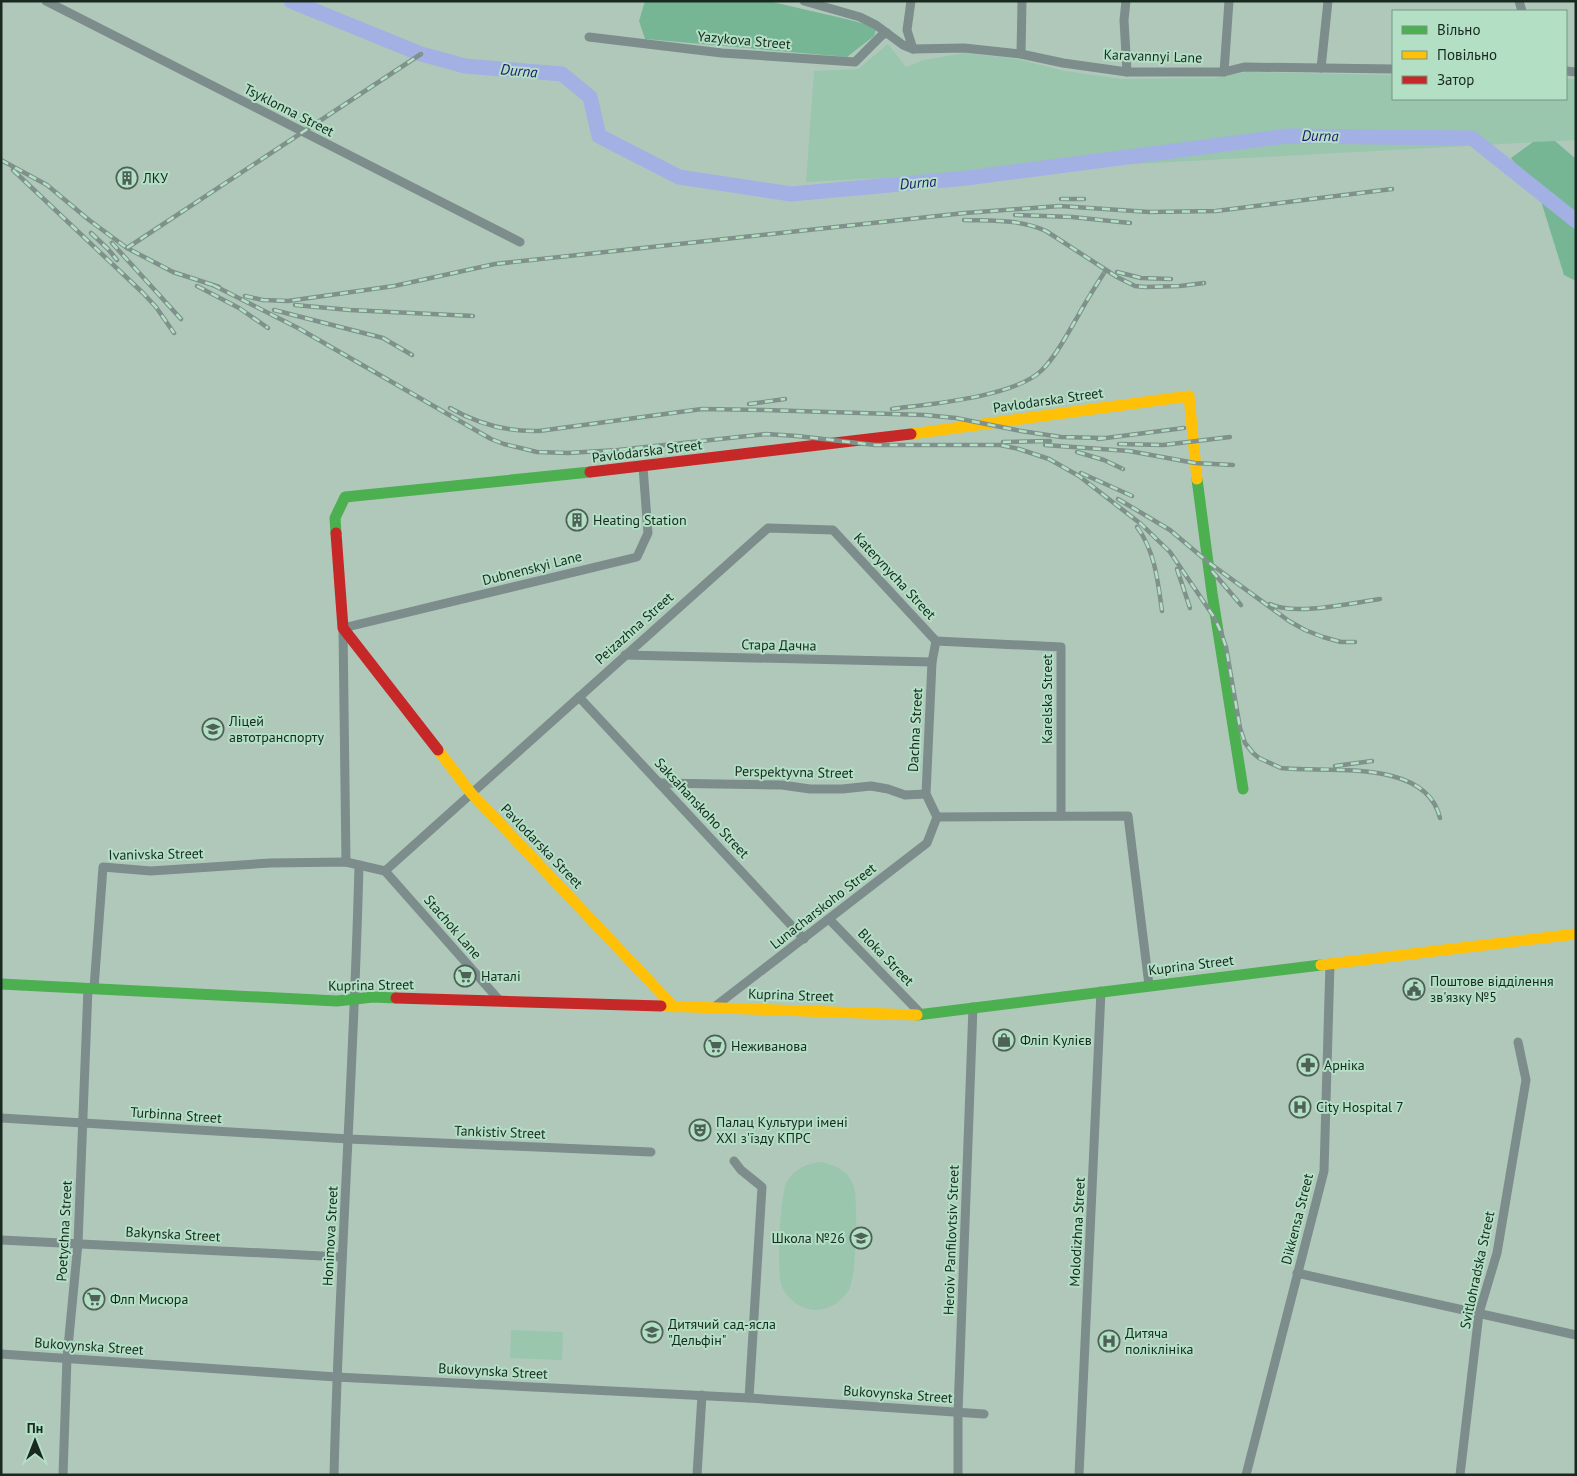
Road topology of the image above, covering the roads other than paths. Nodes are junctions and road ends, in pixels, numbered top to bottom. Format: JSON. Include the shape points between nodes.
{"nodes":[{"id":1,"x":46,"y":1,"type":"edge"},
{"id":2,"x":804,"y":1,"type":"edge"},
{"id":3,"x":912,"y":1,"type":"edge"},
{"id":4,"x":1022,"y":1,"type":"edge"},
{"id":5,"x":1126,"y":1,"type":"edge"},
{"id":6,"x":1229,"y":1,"type":"edge"},
{"id":7,"x":1328,"y":1,"type":"edge"},
{"id":8,"x":886,"y":33,"type":"junction"},
{"id":9,"x":589,"y":37,"type":"dead end"},
{"id":10,"x":913,"y":49,"type":"junction"},
{"id":11,"x":1021,"y":54,"type":"junction"},
{"id":12,"x":1321,"y":68,"type":"junction"},
{"id":13,"x":1392,"y":68,"type":"edge"},
{"id":14,"x":1126,"y":72,"type":"junction"},
{"id":15,"x":1224,"y":72,"type":"junction"},
{"id":16,"x":520,"y":242,"type":"dead end"},
{"id":17,"x":643,"y":468,"type":"junction"},
{"id":18,"x":833,"y":530,"type":"joint"},
{"id":19,"x":343,"y":628,"type":"junction"},
{"id":20,"x":936,"y":641,"type":"junction"},
{"id":21,"x":625,"y":655,"type":"junction"},
{"id":22,"x":932,"y":662,"type":"junction"},
{"id":23,"x":579,"y":697,"type":"junction"},
{"id":24,"x":659,"y":783,"type":"junction"},
{"id":25,"x":1243,"y":790,"type":"dead end"},
{"id":26,"x":471,"y":793,"type":"junction"},
{"id":27,"x":926,"y":794,"type":"junction"},
{"id":28,"x":1061,"y":816,"type":"junction"},
{"id":29,"x":937,"y":817,"type":"junction"},
{"id":30,"x":346,"y":862,"type":"junction"},
{"id":31,"x":359,"y":865,"type":"junction"},
{"id":32,"x":385,"y":871,"type":"junction"},
{"id":33,"x":830,"y":919,"type":"junction"},
{"id":34,"x":1576,"y":934,"type":"edge"},
{"id":35,"x":804,"y":939,"type":"junction"},
{"id":36,"x":1330,"y":963,"type":"junction"},
{"id":37,"x":1,"y":984,"type":"edge"},
{"id":38,"x":1150,"y":985,"type":"junction"},
{"id":39,"x":91,"y":988,"type":"junction"},
{"id":40,"x":1101,"y":991,"type":"junction"},
{"id":41,"x":356,"y":999,"type":"junction"},
{"id":42,"x":500,"y":1001,"type":"junction"},
{"id":43,"x":674,"y":1007,"type":"junction"},
{"id":44,"x":973,"y":1007,"type":"junction"},
{"id":45,"x":713,"y":1008,"type":"junction"},
{"id":46,"x":922,"y":1014,"type":"junction"},
{"id":47,"x":1518,"y":1042,"type":"dead end"},
{"id":48,"x":1,"y":1118,"type":"edge"},
{"id":49,"x":83,"y":1123,"type":"junction"},
{"id":50,"x":349,"y":1139,"type":"junction"},
{"id":51,"x":651,"y":1152,"type":"dead end"},
{"id":52,"x":734,"y":1161,"type":"dead end"},
{"id":53,"x":1,"y":1240,"type":"edge"},
{"id":54,"x":78,"y":1243,"type":"junction"},
{"id":55,"x":342,"y":1257,"type":"junction"},
{"id":56,"x":1297,"y":1273,"type":"junction"},
{"id":57,"x":1479,"y":1313,"type":"junction"},
{"id":58,"x":1576,"y":1334,"type":"edge"},
{"id":59,"x":1,"y":1354,"type":"edge"},
{"id":60,"x":67,"y":1358,"type":"junction"},
{"id":61,"x":336,"y":1377,"type":"junction"},
{"id":62,"x":702,"y":1396,"type":"junction"},
{"id":63,"x":749,"y":1398,"type":"junction"},
{"id":64,"x":958,"y":1412,"type":"junction"},
{"id":65,"x":984,"y":1414,"type":"dead end"},
{"id":66,"x":63,"y":1475,"type":"edge"},
{"id":67,"x":334,"y":1475,"type":"edge"},
{"id":68,"x":697,"y":1475,"type":"edge"},
{"id":69,"x":958,"y":1475,"type":"edge"},
{"id":70,"x":1079,"y":1475,"type":"edge"},
{"id":71,"x":1246,"y":1475,"type":"edge"},
{"id":72,"x":1460,"y":1475,"type":"edge"}],
"edges":[{"from":1,"to":16,"type":"street","name":"Tsyklonna Street"},
{"from":2,"to":8,"type":"street","via":[[860,17]]},
{"from":3,"to":10,"type":"street","via":[[907,30]]},
{"from":4,"to":11,"type":"street"},
{"from":5,"to":14,"type":"street"},
{"from":6,"to":15,"type":"street"},
{"from":7,"to":12,"type":"street"},
{"from":8,"to":9,"type":"street","name":"Yazykova Street","via":[[855,62],[722,53]]},
{"from":8,"to":10,"type":"street"},
{"from":10,"to":11,"type":"street","name":"Karavannyi Lane","via":[[964,48]]},
{"from":11,"to":14,"type":"street","name":"Karavannyi Lane"},
{"from":12,"to":13,"type":"street","name":"Karavannyi Lane"},
{"from":12,"to":15,"type":"street","name":"Karavannyi Lane","via":[[1244,67]]},
{"from":14,"to":15,"type":"street","name":"Karavannyi Lane"},
{"from":17,"to":19,"type":"street","name":"Dubnenskyi Lane","via":[[648,532],[637,557]]},
{"from":17,"to":19,"type":"street","name":"Pavlodarska Street","via":[[345,497],[335,518]]},
{"from":17,"to":25,"type":"street","name":"Pavlodarska Street","via":[[1189,396],[1214,617]]},
{"from":18,"to":20,"type":"street","name":"Katerynycha Street"},
{"from":18,"to":21,"type":"street","name":"Peizazhna Street","via":[[768,528]]},
{"from":19,"to":26,"type":"street","name":"Pavlodarska Street"},
{"from":19,"to":30,"type":"street"},
{"from":20,"to":22,"type":"street","name":"Dachna Street"},
{"from":20,"to":28,"type":"street","name":"Karelska Street","via":[[1061,648]]},
{"from":21,"to":22,"type":"street","name":"Стара Дачна"},
{"from":21,"to":23,"type":"street","name":"Peizazhna Street"},
{"from":22,"to":27,"type":"street","name":"Dachna Street"},
{"from":23,"to":24,"type":"street","name":"Saksahanskoho Street"},
{"from":23,"to":26,"type":"street","name":"Peizazhna Street"},
{"from":24,"to":27,"type":"street","name":"Perspektyvna Street","via":[[782,785],[810,789],[871,786],[905,795]]},
{"from":24,"to":35,"type":"street","name":"Saksahanskoho Street"},
{"from":26,"to":32,"type":"street"},
{"from":26,"to":43,"type":"street","name":"Pavlodarska Street"},
{"from":27,"to":29,"type":"street","name":"Dachna Street"},
{"from":28,"to":29,"type":"street"},
{"from":28,"to":38,"type":"street","via":[[1128,816]]},
{"from":29,"to":33,"type":"street","name":"Lunacharskoho Street","via":[[927,843]]},
{"from":30,"to":31,"type":"street","name":"Ivanivska Street"},
{"from":30,"to":39,"type":"street","name":"Ivanivska Street","via":[[270,863],[151,871],[103,867]]},
{"from":31,"to":32,"type":"street","name":"Ivanivska Street"},
{"from":31,"to":41,"type":"street"},
{"from":32,"to":42,"type":"street","name":"Stachok Lane"},
{"from":33,"to":35,"type":"street","name":"Lunacharskoho Street"},
{"from":33,"to":46,"type":"street","name":"Bloka Street"},
{"from":34,"to":36,"type":"street","name":"Kuprina Street"},
{"from":35,"to":45,"type":"street","name":"Lunacharskoho Street"},
{"from":36,"to":38,"type":"street","name":"Kuprina Street"},
{"from":36,"to":56,"type":"street","name":"Dikkensa Street","via":[[1324,1171]]},
{"from":37,"to":39,"type":"street","name":"Kuprina Street"},
{"from":38,"to":40,"type":"street","name":"Kuprina Street"},
{"from":39,"to":41,"type":"street","name":"Kuprina Street","via":[[337,1001]]},
{"from":39,"to":49,"type":"street","name":"Poetychna Street"},
{"from":40,"to":44,"type":"street","name":"Kuprina Street"},
{"from":40,"to":70,"type":"street","name":"Molodizhna Street"},
{"from":41,"to":42,"type":"street","name":"Kuprina Street"},
{"from":41,"to":50,"type":"street","name":"Honimova Street"},
{"from":42,"to":43,"type":"street","name":"Kuprina Street"},
{"from":43,"to":45,"type":"street","name":"Kuprina Street"},
{"from":44,"to":46,"type":"street","name":"Kuprina Street"},
{"from":44,"to":64,"type":"street","name":"Heroiv Panfilovtsiv Street"},
{"from":45,"to":46,"type":"street","name":"Kuprina Street"},
{"from":47,"to":57,"type":"street","name":"Svitlohradska Street","via":[[1526,1080],[1497,1253]]},
{"from":48,"to":49,"type":"street","name":"Turbinna Street"},
{"from":49,"to":50,"type":"street","name":"Turbinna Street"},
{"from":49,"to":54,"type":"street","name":"Poetychna Street"},
{"from":50,"to":51,"type":"street","name":"Tankistiv Street"},
{"from":50,"to":55,"type":"street","name":"Honimova Street"},
{"from":52,"to":63,"type":"street","via":[[762,1187]]},
{"from":53,"to":54,"type":"street","name":"Bakynska Street"},
{"from":54,"to":55,"type":"street","name":"Bakynska Street"},
{"from":54,"to":60,"type":"street","name":"Poetychna Street"},
{"from":55,"to":61,"type":"street","name":"Honimova Street"},
{"from":56,"to":57,"type":"street"},
{"from":56,"to":71,"type":"street","name":"Dikkensa Street"},
{"from":57,"to":58,"type":"street"},
{"from":57,"to":72,"type":"street","name":"Svitlohradska Street"},
{"from":59,"to":60,"type":"street","name":"Bukovynska Street"},
{"from":60,"to":61,"type":"street","name":"Bukovynska Street"},
{"from":60,"to":66,"type":"street","name":"Poetychna Street"},
{"from":61,"to":62,"type":"street","name":"Bukovynska Street"},
{"from":61,"to":67,"type":"street","name":"Honimova Street"},
{"from":62,"to":63,"type":"street","name":"Bukovynska Street"},
{"from":62,"to":68,"type":"street"},
{"from":63,"to":64,"type":"street","name":"Bukovynska Street"},
{"from":64,"to":65,"type":"street","name":"Bukovynska Street"},
{"from":64,"to":69,"type":"street","name":"Heroiv Panfilovtsiv Street"}]}
